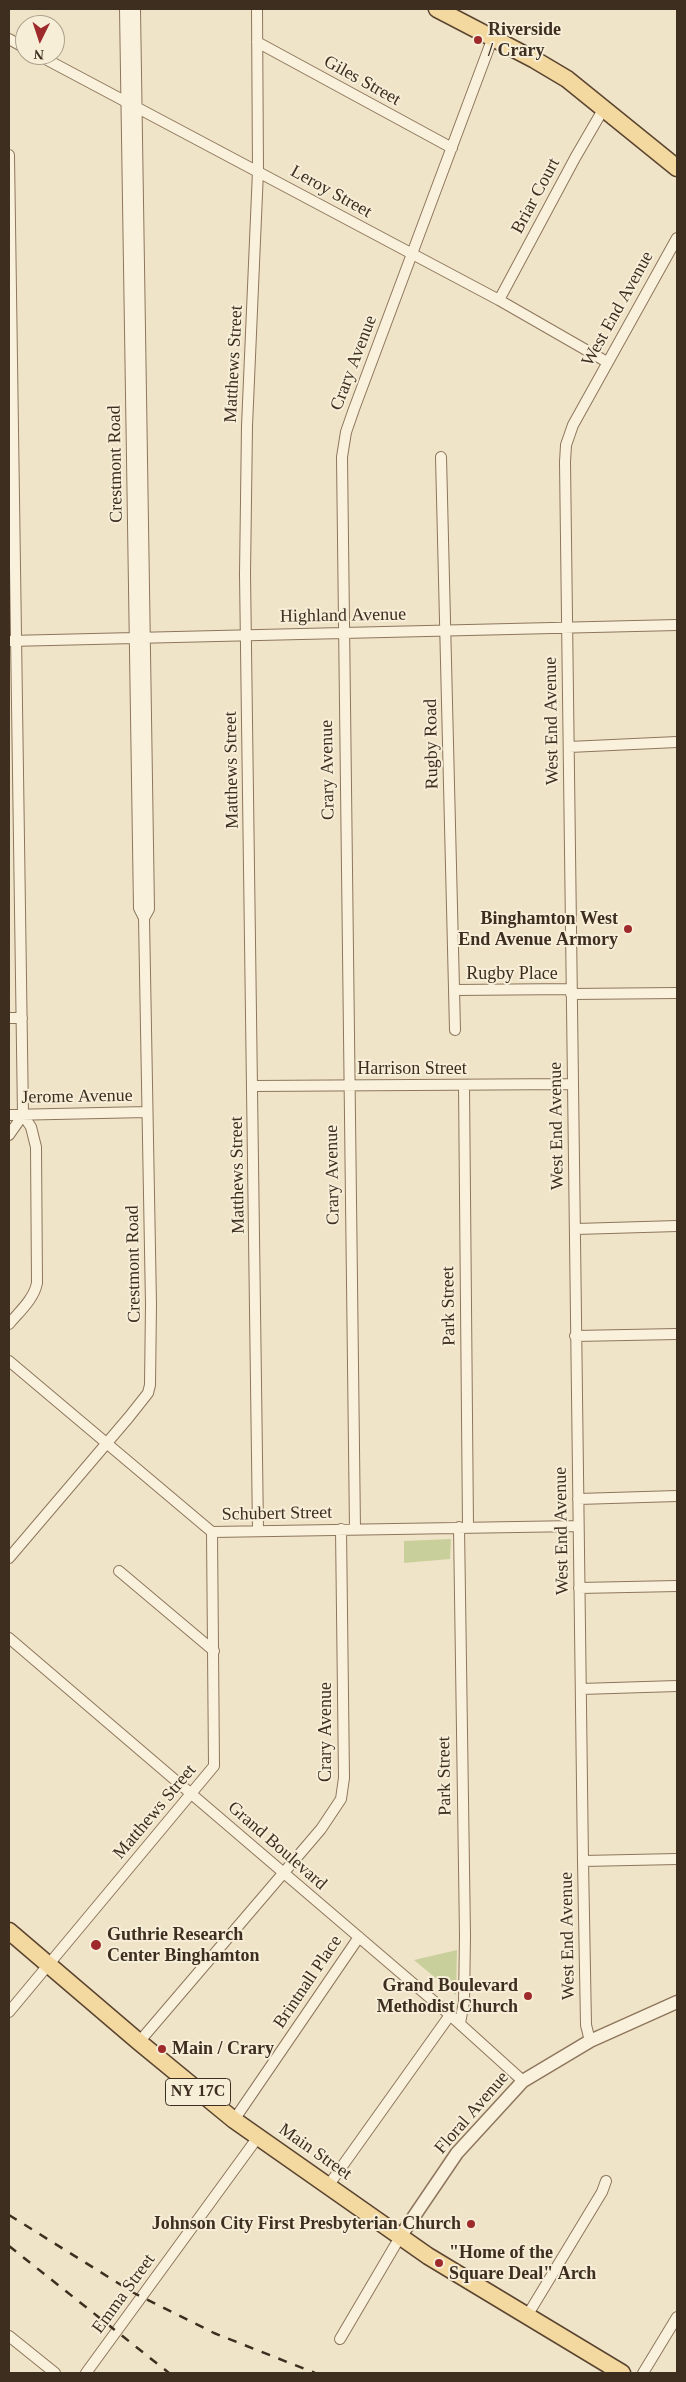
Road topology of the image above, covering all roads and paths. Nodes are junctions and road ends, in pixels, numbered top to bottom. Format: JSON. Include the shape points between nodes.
{"nodes":[{"id":1,"x":125,"y":9,"type":"edge"},
{"id":2,"x":134,"y":9,"type":"edge"},
{"id":3,"x":257,"y":9,"type":"edge"},
{"id":4,"x":437,"y":9,"type":"edge"},
{"id":5,"x":493,"y":38,"type":"junction"},
{"id":6,"x":258,"y":42,"type":"junction"},
{"id":7,"x":57,"y":65,"type":"edge"},
{"id":8,"x":132,"y":105,"type":"junction"},
{"id":9,"x":604,"y":108,"type":"junction"},
{"id":10,"x":452,"y":148,"type":"junction"},
{"id":11,"x":9,"y":155,"type":"edge"},
{"id":12,"x":677,"y":168,"type":"edge"},
{"id":13,"x":258,"y":171,"type":"junction"},
{"id":14,"x":10,"y":228,"type":"edge"},
{"id":15,"x":677,"y":238,"type":"edge"},
{"id":16,"x":412,"y":254,"type":"junction"},
{"id":17,"x":499,"y":300,"type":"junction"},
{"id":18,"x":607,"y":362,"type":"junction"},
{"id":19,"x":441,"y":457,"type":"dead end"},
{"id":20,"x":11,"y":461,"type":"edge"},
{"id":21,"x":138,"y":500,"type":"junction"},
{"id":22,"x":677,"y":625,"type":"edge"},
{"id":23,"x":567,"y":628,"type":"junction"},
{"id":24,"x":446,"y":630,"type":"junction"},
{"id":25,"x":343,"y":633,"type":"junction"},
{"id":26,"x":246,"y":635,"type":"junction"},
{"id":27,"x":134,"y":637,"type":"junction"},
{"id":28,"x":145,"y":637,"type":"junction"},
{"id":29,"x":13,"y":641,"type":"edge"},
{"id":30,"x":13,"y":733,"type":"edge"},
{"id":31,"x":677,"y":742,"type":"edge"},
{"id":32,"x":569,"y":747,"type":"junction"},
{"id":33,"x":14,"y":831,"type":"edge"},
{"id":34,"x":144,"y":918,"type":"junction"},
{"id":35,"x":21,"y":922,"type":"junction"},
{"id":36,"x":9,"y":923,"type":"edge"},
{"id":37,"x":454,"y":990,"type":"junction"},
{"id":38,"x":571,"y":992,"type":"junction"},
{"id":39,"x":677,"y":993,"type":"edge"},
{"id":40,"x":9,"y":1018,"type":"edge"},
{"id":41,"x":22,"y":1018,"type":"junction"},
{"id":42,"x":455,"y":1030,"type":"dead end"},
{"id":43,"x":572,"y":1084,"type":"junction"},
{"id":44,"x":464,"y":1085,"type":"junction"},
{"id":45,"x":253,"y":1086,"type":"junction"},
{"id":46,"x":348,"y":1086,"type":"junction"},
{"id":47,"x":147,"y":1112,"type":"junction"},
{"id":48,"x":9,"y":1115,"type":"edge"},
{"id":49,"x":23,"y":1115,"type":"junction"},
{"id":50,"x":9,"y":1135,"type":"edge"},
{"id":51,"x":677,"y":1226,"type":"edge"},
{"id":52,"x":576,"y":1229,"type":"junction"},
{"id":53,"x":9,"y":1324,"type":"edge"},
{"id":54,"x":677,"y":1334,"type":"edge"},
{"id":55,"x":576,"y":1336,"type":"junction"},
{"id":56,"x":9,"y":1361,"type":"edge"},
{"id":57,"x":107,"y":1443,"type":"junction"},
{"id":58,"x":677,"y":1496,"type":"edge"},
{"id":59,"x":578,"y":1499,"type":"junction"},
{"id":60,"x":578,"y":1526,"type":"junction"},
{"id":61,"x":463,"y":1527,"type":"junction"},
{"id":62,"x":355,"y":1528,"type":"junction"},
{"id":63,"x":341,"y":1529,"type":"junction"},
{"id":64,"x":258,"y":1530,"type":"junction"},
{"id":65,"x":212,"y":1532,"type":"junction"},
{"id":66,"x":9,"y":1558,"type":"edge"},
{"id":67,"x":119,"y":1571,"type":"dead end"},
{"id":68,"x":677,"y":1586,"type":"edge"},
{"id":69,"x":579,"y":1588,"type":"junction"},
{"id":70,"x":9,"y":1638,"type":"edge"},
{"id":71,"x":214,"y":1652,"type":"junction"},
{"id":72,"x":677,"y":1686,"type":"edge"},
{"id":73,"x":581,"y":1689,"type":"junction"},
{"id":74,"x":192,"y":1794,"type":"junction"},
{"id":75,"x":677,"y":1859,"type":"edge"},
{"id":76,"x":583,"y":1861,"type":"junction"},
{"id":77,"x":282,"y":1872,"type":"junction"},
{"id":78,"x":9,"y":1931,"type":"edge"},
{"id":79,"x":358,"y":1937,"type":"junction"},
{"id":80,"x":48,"y":1965,"type":"junction"},
{"id":81,"x":677,"y":2002,"type":"edge"},
{"id":82,"x":9,"y":2012,"type":"edge"},
{"id":83,"x":450,"y":2015,"type":"junction"},
{"id":84,"x":460,"y":2023,"type":"junction"},
{"id":85,"x":590,"y":2041,"type":"junction"},
{"id":86,"x":139,"y":2042,"type":"junction"},
{"id":87,"x":523,"y":2080,"type":"junction"},
{"id":88,"x":234,"y":2120,"type":"junction"},
{"id":89,"x":258,"y":2137,"type":"junction"},
{"id":90,"x":606,"y":2181,"type":"dead end"},
{"id":91,"x":328,"y":2186,"type":"junction"},
{"id":92,"x":400,"y":2237,"type":"junction"},
{"id":93,"x":527,"y":2316,"type":"junction"},
{"id":94,"x":677,"y":2317,"type":"edge"},
{"id":95,"x":9,"y":2336,"type":"edge"},
{"id":96,"x":340,"y":2339,"type":"dead end"},
{"id":97,"x":55,"y":2373,"type":"edge"},
{"id":98,"x":86,"y":2373,"type":"edge"},
{"id":99,"x":622,"y":2373,"type":"edge"},
{"id":100,"x":643,"y":2373,"type":"edge"}],
"edges":[{"from":1,"to":8,"type":"street","name":"Crestmont Road"},
{"from":2,"to":8,"type":"street","name":"Crestmont Road"},
{"from":3,"to":6,"type":"street","name":"Matthews Street"},
{"from":4,"to":5,"type":"main road"},
{"from":5,"to":9,"type":"main road","via":[[567,79]]},
{"from":5,"to":10,"type":"street","name":"Crary Avenue"},
{"from":6,"to":10,"type":"street","name":"Giles Street"},
{"from":6,"to":13,"type":"street","name":"Matthews Street"},
{"from":7,"to":8,"type":"street","name":"Leroy Street"},
{"from":8,"to":13,"type":"street","name":"Leroy Street"},
{"from":8,"to":21,"type":"street","name":"Crestmont Road"},
{"from":9,"to":12,"type":"main road"},
{"from":9,"to":17,"type":"street","name":"Briar Court"},
{"from":10,"to":16,"type":"street","name":"Crary Avenue"},
{"from":11,"to":14,"type":"street"},
{"from":13,"to":16,"type":"street","name":"Leroy Street"},
{"from":13,"to":26,"type":"street","name":"Matthews Street","via":[[246,426]]},
{"from":14,"to":20,"type":"street"},
{"from":15,"to":18,"type":"street","name":"West End Avenue"},
{"from":16,"to":17,"type":"street","name":"Leroy Street"},
{"from":16,"to":25,"type":"street","name":"Crary Avenue","via":[[346,432],[341,471]]},
{"from":17,"to":18,"type":"street","name":"Leroy Street"},
{"from":18,"to":23,"type":"street","name":"West End Avenue","via":[[573,425],[566,445]]},
{"from":19,"to":24,"type":"street","name":"Rugby Road"},
{"from":20,"to":29,"type":"street"},
{"from":21,"to":27,"type":"street","name":"Crestmont Road"},
{"from":21,"to":28,"type":"street","name":"Crestmont Road"},
{"from":22,"to":23,"type":"street","name":"Highland Avenue"},
{"from":23,"to":24,"type":"street","name":"Highland Avenue"},
{"from":23,"to":32,"type":"street","name":"West End Avenue"},
{"from":24,"to":25,"type":"street","name":"Highland Avenue"},
{"from":24,"to":37,"type":"street","name":"Rugby Road"},
{"from":25,"to":26,"type":"street","name":"Highland Avenue"},
{"from":25,"to":46,"type":"street","name":"Crary Avenue"},
{"from":26,"to":28,"type":"street","name":"Highland Avenue"},
{"from":26,"to":45,"type":"street","name":"Matthews Street"},
{"from":27,"to":28,"type":"street","name":"Highland Avenue"},
{"from":27,"to":29,"type":"street","name":"Highland Avenue"},
{"from":27,"to":34,"type":"street","name":"Crestmont Road","via":[[139,908]]},
{"from":28,"to":34,"type":"street","name":"Crestmont Road","via":[[149,909]]},
{"from":29,"to":30,"type":"street"},
{"from":30,"to":33,"type":"street"},
{"from":31,"to":32,"type":"street"},
{"from":32,"to":38,"type":"street","name":"West End Avenue"},
{"from":33,"to":35,"type":"street"},
{"from":34,"to":47,"type":"street","name":"Crestmont Road"},
{"from":35,"to":36,"type":"street"},
{"from":35,"to":41,"type":"street"},
{"from":37,"to":38,"type":"street","name":"Rugby Place"},
{"from":37,"to":42,"type":"street","name":"Rugby Road"},
{"from":38,"to":39,"type":"street","name":"Rugby Place"},
{"from":38,"to":43,"type":"street","name":"West End Avenue"},
{"from":40,"to":41,"type":"street"},
{"from":41,"to":49,"type":"street"},
{"from":43,"to":44,"type":"street","name":"Harrison Street"},
{"from":43,"to":52,"type":"street","name":"West End Avenue"},
{"from":44,"to":46,"type":"street","name":"Harrison Street"},
{"from":44,"to":61,"type":"street","name":"Park Street"},
{"from":45,"to":46,"type":"street","name":"Harrison Street"},
{"from":45,"to":64,"type":"street","name":"Matthews Street"},
{"from":46,"to":62,"type":"street","name":"Crary Avenue"},
{"from":47,"to":49,"type":"street","name":"Jerome Avenue"},
{"from":47,"to":57,"type":"street","name":"Crestmont Road","via":[[150,1385],[148,1393]]},
{"from":48,"to":49,"type":"street","name":"Jerome Avenue"},
{"from":49,"to":50,"type":"street"},
{"from":49,"to":53,"type":"street","via":[[31,1127],[36,1148],[37,1283],[30,1299]]},
{"from":51,"to":52,"type":"street"},
{"from":52,"to":55,"type":"street","name":"West End Avenue"},
{"from":54,"to":55,"type":"street"},
{"from":55,"to":59,"type":"street","name":"West End Avenue"},
{"from":56,"to":57,"type":"street","name":"Schubert Street"},
{"from":57,"to":65,"type":"street","name":"Schubert Street"},
{"from":57,"to":66,"type":"street","name":"Crestmont Road"},
{"from":58,"to":59,"type":"street"},
{"from":59,"to":60,"type":"street","name":"West End Avenue"},
{"from":60,"to":61,"type":"street","name":"Schubert Street"},
{"from":60,"to":69,"type":"street","name":"West End Avenue"},
{"from":61,"to":62,"type":"street","name":"Schubert Street"},
{"from":61,"to":84,"type":"street","name":"Park Street","via":[[464,2002]]},
{"from":62,"to":63,"type":"street","name":"Schubert Street"},
{"from":63,"to":64,"type":"street","name":"Schubert Street"},
{"from":63,"to":77,"type":"street","name":"Crary Avenue","via":[[343,1791],[338,1806],[321,1829]]},
{"from":64,"to":65,"type":"street","name":"Schubert Street"},
{"from":65,"to":71,"type":"street","name":"Matthews Street"},
{"from":67,"to":71,"type":"street"},
{"from":68,"to":69,"type":"street"},
{"from":69,"to":73,"type":"street","name":"West End Avenue"},
{"from":70,"to":74,"type":"street","name":"Grand Boulevard"},
{"from":71,"to":74,"type":"street","name":"Matthews Street","via":[[215,1761]]},
{"from":72,"to":73,"type":"street"},
{"from":73,"to":76,"type":"street","name":"West End Avenue"},
{"from":74,"to":77,"type":"street","name":"Grand Boulevard"},
{"from":74,"to":80,"type":"street","name":"Matthews Street"},
{"from":75,"to":76,"type":"street"},
{"from":76,"to":85,"type":"street","name":"West End Avenue","via":[[586,2026]]},
{"from":77,"to":79,"type":"street","name":"Grand Boulevard"},
{"from":77,"to":86,"type":"street","name":"Crary Avenue"},
{"from":78,"to":80,"type":"main road","name":"Main Street","number":"NY 17C"},
{"from":79,"to":83,"type":"street","name":"Grand Boulevard"},
{"from":79,"to":88,"type":"street","name":"Brintnall Place"},
{"from":80,"to":82,"type":"street","name":"Matthews Street"},
{"from":80,"to":86,"type":"main road","name":"Main Street","number":"NY 17C"},
{"from":81,"to":85,"type":"street","name":"Floral Avenue"},
{"from":83,"to":84,"type":"street","name":"Grand Boulevard"},
{"from":83,"to":91,"type":"street"},
{"from":84,"to":87,"type":"street","name":"Grand Boulevard"},
{"from":85,"to":87,"type":"street","name":"Floral Avenue"},
{"from":86,"to":88,"type":"main road","name":"Main Street","number":"NY 17C"},
{"from":87,"to":92,"type":"street","name":"Floral Avenue","via":[[457,2153]]},
{"from":88,"to":89,"type":"main road","name":"Main Street","number":"NY 17C"},
{"from":89,"to":91,"type":"main road","name":"Main Street","number":"NY 17C"},
{"from":89,"to":98,"type":"street","name":"Emma Street"},
{"from":90,"to":93,"type":"street"},
{"from":91,"to":92,"type":"main road","name":"Main Street","number":"NY 17C"},
{"from":92,"to":93,"type":"main road","name":"Main Street","number":"NY 17C"},
{"from":92,"to":96,"type":"street"},
{"from":93,"to":99,"type":"main road","name":"Main Street","number":"NY 17C"},
{"from":94,"to":100,"type":"street"},
{"from":95,"to":97,"type":"street"}]}
